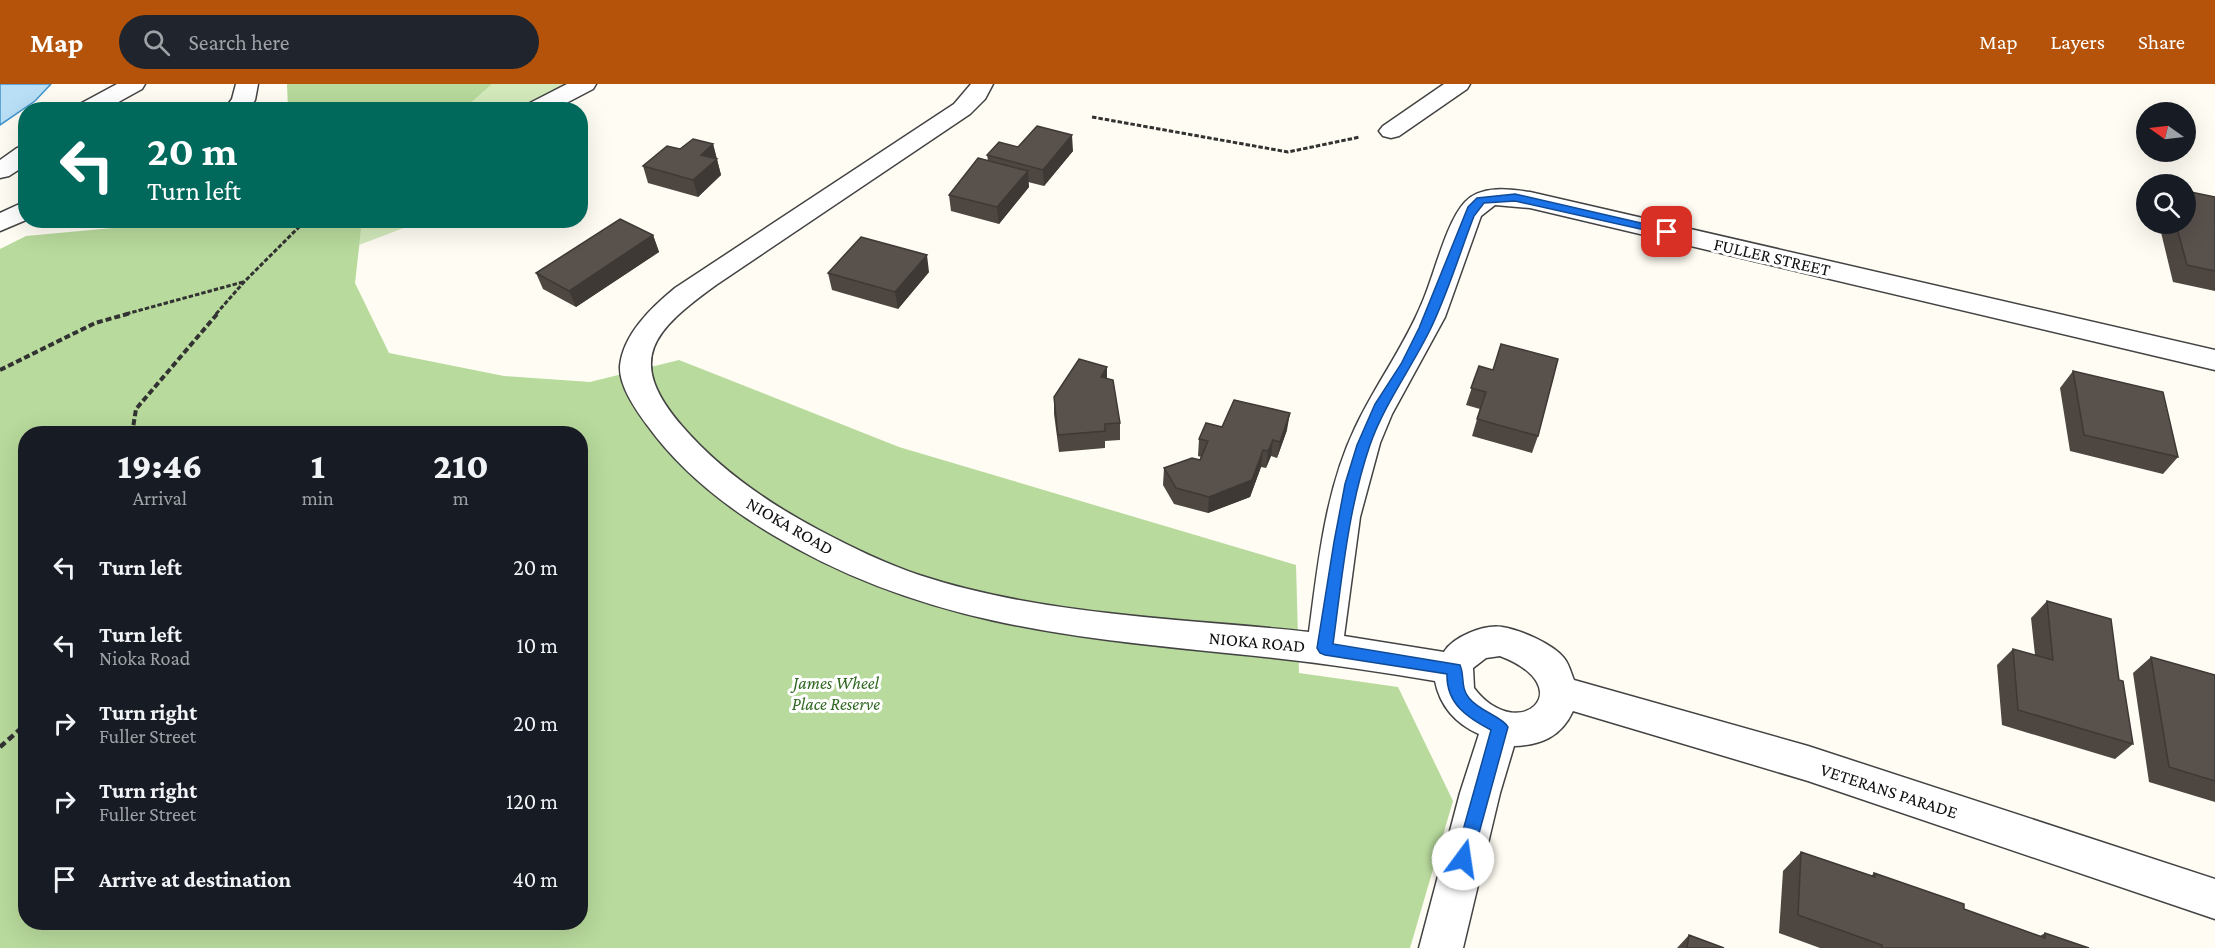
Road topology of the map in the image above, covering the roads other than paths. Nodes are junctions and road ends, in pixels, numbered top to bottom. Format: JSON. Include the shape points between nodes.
{"nodes":[{"id":1,"x":134,"y":84,"type":"edge"},
{"id":2,"x":247,"y":84,"type":"edge"},
{"id":3,"x":585,"y":84,"type":"edge"},
{"id":4,"x":981,"y":84,"type":"edge"},
{"id":5,"x":1459,"y":84,"type":"edge"},
{"id":6,"x":101,"y":102,"type":"edge"},
{"id":7,"x":241,"y":102,"type":"edge"},
{"id":8,"x":550,"y":102,"type":"edge"},
{"id":9,"x":1391,"y":131,"type":"road end"},
{"id":10,"x":18,"y":159,"type":"edge"},
{"id":11,"x":0,"y":171,"type":"edge"},
{"id":12,"x":0,"y":178,"type":"edge"},
{"id":13,"x":18,"y":185,"type":"edge"},
{"id":14,"x":18,"y":213,"type":"edge"},
{"id":15,"x":0,"y":223,"type":"edge"},
{"id":16,"x":2215,"y":360,"type":"edge"},
{"id":17,"x":1325,"y":648,"type":"junction"},
{"id":18,"x":1454,"y":669,"type":"junction"},
{"id":19,"x":1560,"y":692,"type":"junction"},
{"id":20,"x":1500,"y":727,"type":"junction"},
{"id":21,"x":2215,"y":899,"type":"edge"},
{"id":22,"x":1442,"y":948,"type":"edge"}],
"edges":[{"from":1,"to":6,"type":"street"},
{"from":2,"to":7,"type":"street"},
{"from":3,"to":8,"type":"street"},
{"from":4,"to":17,"type":"street","name":"NIOKA ROAD","via":[[977,94],[962,108],[706,279],[654,321],[634,368],[647,403],[671,434],[730,490],[789,530],[926,591],[1032,617],[1176,636]]},
{"from":5,"to":9,"type":"street"},
{"from":10,"to":11,"type":"street"},
{"from":12,"to":13,"type":"street"},
{"from":14,"to":15,"type":"street"},
{"from":16,"to":17,"type":"street","name":"FULLER STREET","via":[[1530,200],[1502,197],[1481,201],[1468,216],[1425,328],[1381,404],[1364,445],[1352,484]]},
{"from":17,"to":18,"type":"street","name":"NIOKA ROAD"},
{"from":18,"to":19,"type":"street","via":[[1470,647],[1501,641],[1534,652],[1547,663]]},
{"from":18,"to":20,"type":"street","via":[[1454,684],[1472,713]]},
{"from":19,"to":20,"type":"street","via":[[1559,706],[1540,726],[1525,730]]},
{"from":19,"to":21,"type":"street","name":"VETERANS PARADE","via":[[1803,763]]},
{"from":20,"to":22,"type":"street"}]}
